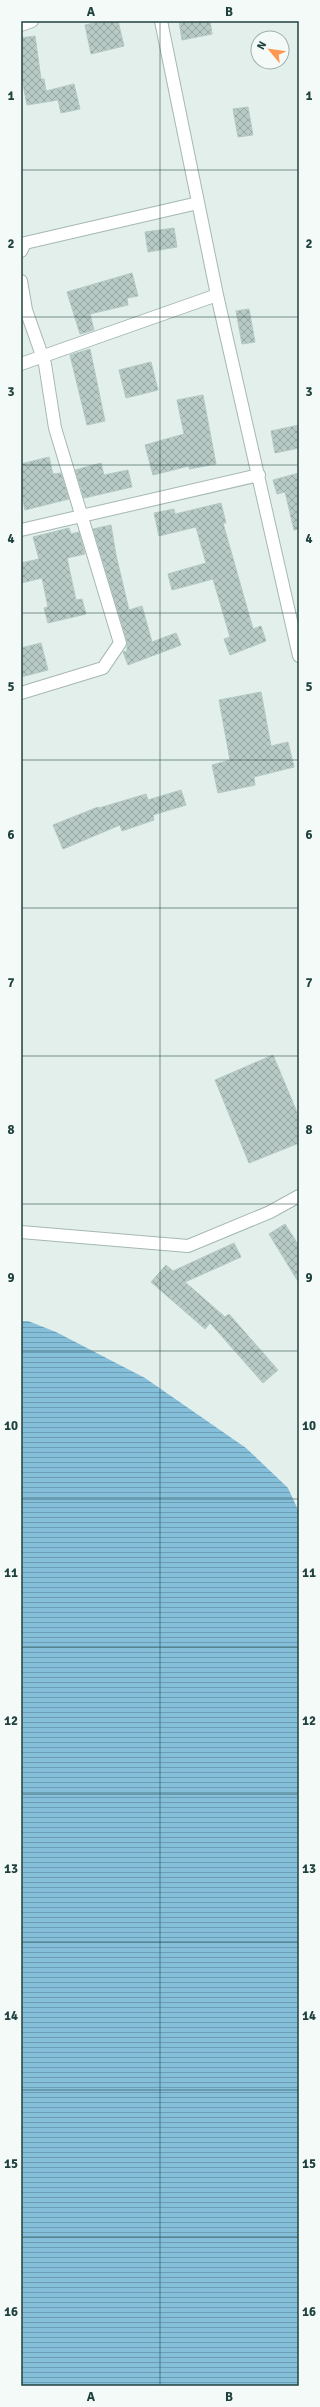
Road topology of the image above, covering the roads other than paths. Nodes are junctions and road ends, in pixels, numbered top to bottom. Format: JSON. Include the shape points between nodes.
{"nodes":[{"id":1,"x":32,"y":21,"type":"edge"},
{"id":2,"x":161,"y":21,"type":"edge"},
{"id":3,"x":21,"y":24,"type":"edge"},
{"id":4,"x":198,"y":204,"type":"junction"},
{"id":5,"x":21,"y":251,"type":"edge"},
{"id":6,"x":21,"y":281,"type":"edge"},
{"id":7,"x":217,"y":295,"type":"junction"},
{"id":8,"x":42,"y":358,"type":"junction"},
{"id":9,"x":21,"y":364,"type":"edge"},
{"id":10,"x":259,"y":476,"type":"junction"},
{"id":11,"x":81,"y":516,"type":"junction"},
{"id":12,"x":21,"y":530,"type":"edge"},
{"id":13,"x":295,"y":617,"type":"edge"},
{"id":14,"x":299,"y":656,"type":"edge"},
{"id":15,"x":21,"y":692,"type":"edge"},
{"id":16,"x":299,"y":1196,"type":"edge"},
{"id":17,"x":21,"y":1232,"type":"edge"}],
"edges":[{"from":1,"to":3,"type":"street"},
{"from":2,"to":4,"type":"street"},
{"from":4,"to":5,"type":"street","via":[[25,243]]},
{"from":4,"to":7,"type":"street"},
{"from":6,"to":8,"type":"street","via":[[26,310]]},
{"from":7,"to":8,"type":"street"},
{"from":7,"to":10,"type":"street"},
{"from":8,"to":9,"type":"street"},
{"from":8,"to":11,"type":"street","via":[[55,428]]},
{"from":10,"to":11,"type":"street"},
{"from":10,"to":13,"type":"street"},
{"from":11,"to":12,"type":"street"},
{"from":11,"to":15,"type":"street","via":[[120,643],[104,668]]},
{"from":13,"to":14,"type":"street"},
{"from":16,"to":17,"type":"street","via":[[270,1212],[188,1246]]}]}
